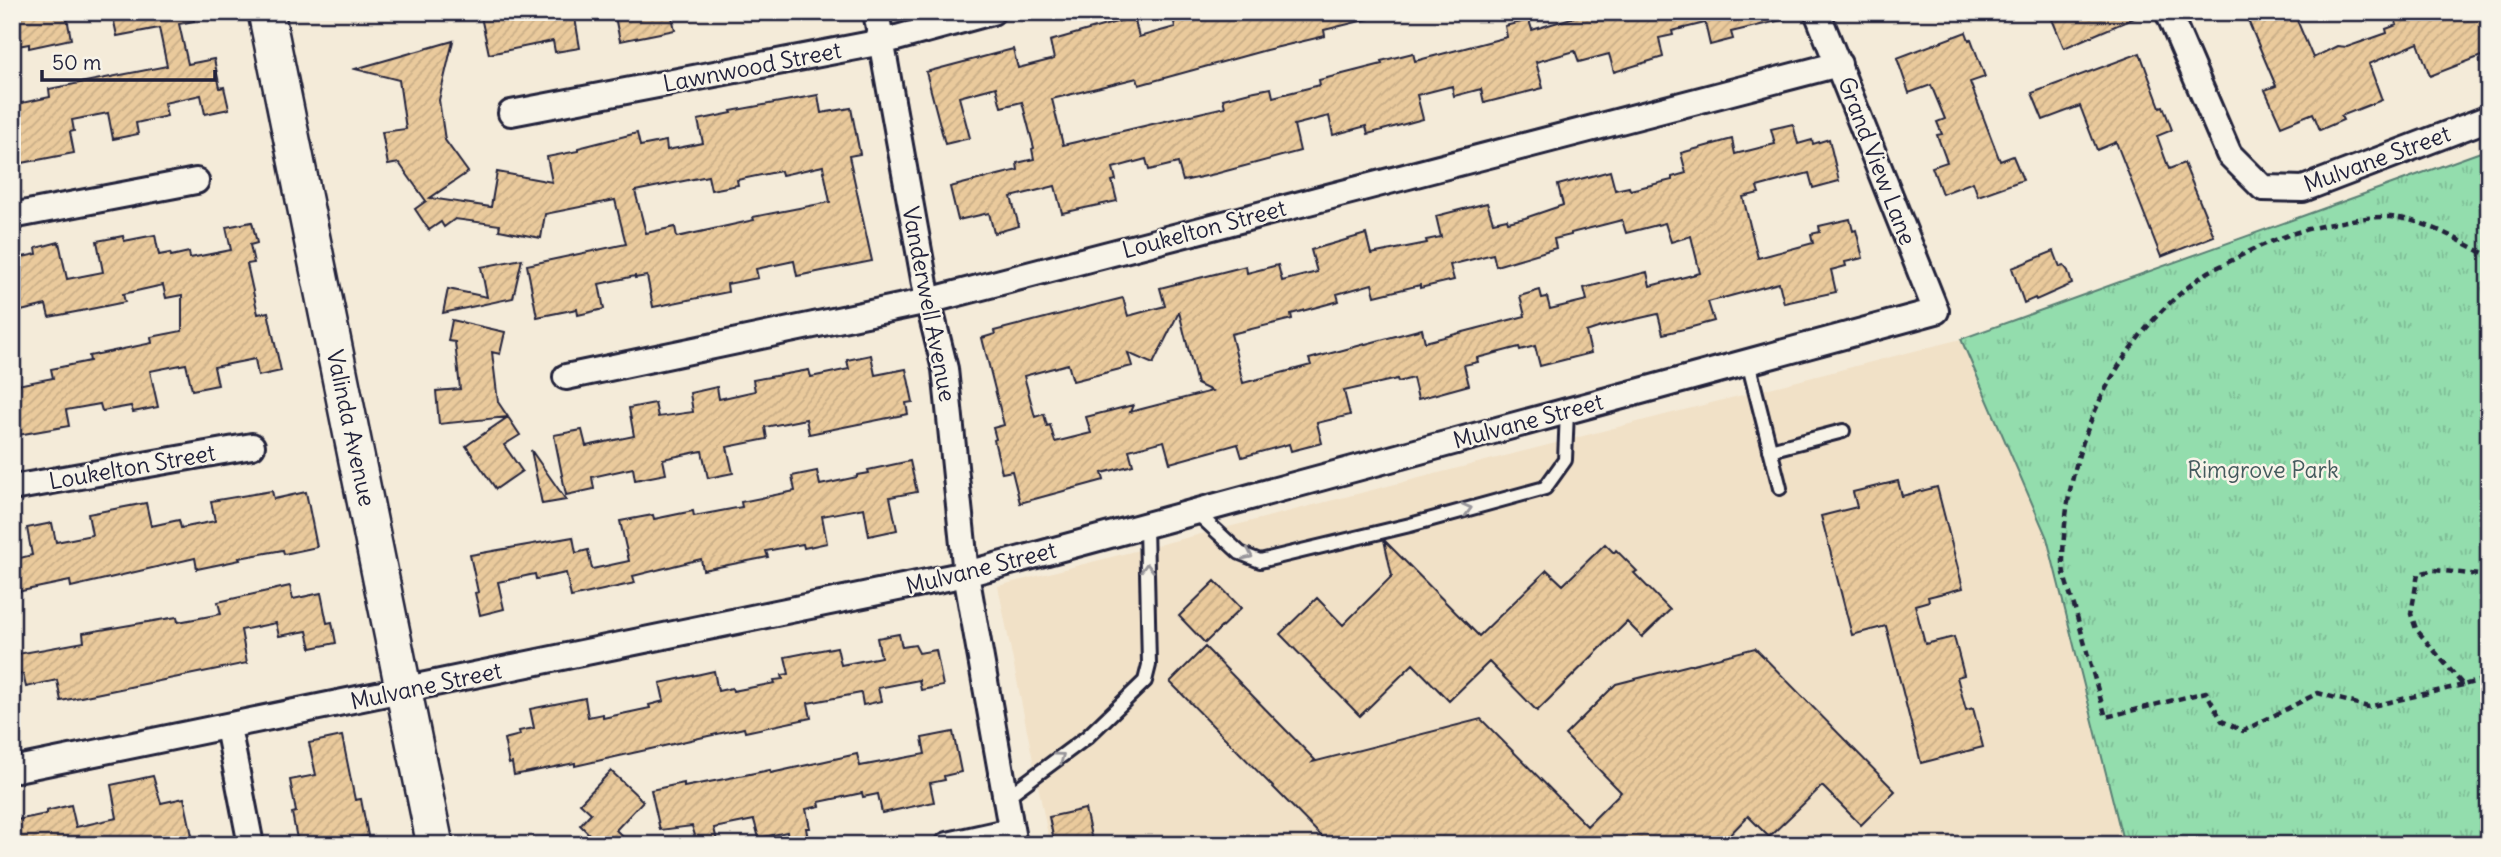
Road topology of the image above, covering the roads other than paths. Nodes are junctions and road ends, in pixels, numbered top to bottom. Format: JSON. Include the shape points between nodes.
{"nodes":[{"id":1,"x":266,"y":12,"type":"edge"},
{"id":2,"x":876,"y":12,"type":"edge"},
{"id":3,"x":992,"y":12,"type":"edge"},
{"id":4,"x":1817,"y":12,"type":"edge"},
{"id":5,"x":2168,"y":12,"type":"edge"},
{"id":6,"x":883,"y":42,"type":"junction"},
{"id":7,"x":1839,"y":64,"type":"junction"},
{"id":8,"x":511,"y":113,"type":"dead end"},
{"id":9,"x":2489,"y":118,"type":"edge"},
{"id":10,"x":195,"y":181,"type":"dead end"},
{"id":11,"x":12,"y":216,"type":"edge"},
{"id":12,"x":928,"y":301,"type":"junction"},
{"id":13,"x":1936,"y":311,"type":"joint"},
{"id":14,"x":1748,"y":362,"type":"junction"},
{"id":15,"x":566,"y":377,"type":"dead end"},
{"id":16,"x":1567,"y":411,"type":"junction"},
{"id":17,"x":1843,"y":431,"type":"dead end"},
{"id":18,"x":252,"y":446,"type":"dead end"},
{"id":19,"x":1770,"y":450,"type":"junction"},
{"id":20,"x":12,"y":488,"type":"edge"},
{"id":21,"x":1780,"y":488,"type":"dead end"},
{"id":22,"x":1196,"y":512,"type":"junction"},
{"id":23,"x":1146,"y":525,"type":"junction"},
{"id":24,"x":966,"y":574,"type":"junction"},
{"id":25,"x":405,"y":691,"type":"junction"},
{"id":26,"x":228,"y":727,"type":"junction"},
{"id":27,"x":12,"y":770,"type":"edge"},
{"id":28,"x":1006,"y":798,"type":"junction"},
{"id":29,"x":1013,"y":838,"type":"edge"},
{"id":30,"x":251,"y":845,"type":"edge"},
{"id":31,"x":435,"y":845,"type":"edge"},
{"id":32,"x":948,"y":845,"type":"edge"}],
"edges":[{"from":1,"to":25,"type":"main road","name":"Valinda Avenue"},
{"from":2,"to":6,"type":"street","name":"Vanderwell Avenue"},
{"from":3,"to":6,"type":"street","name":"Lawnwood Street"},
{"from":4,"to":7,"type":"street","name":"Grand View Lane"},
{"from":5,"to":9,"type":"street","name":"Mulvane Street","via":[[2229,154],[2263,188],[2303,189]]},
{"from":6,"to":8,"type":"street","name":"Lawnwood Street"},
{"from":6,"to":12,"type":"street","name":"Vanderwell Avenue"},
{"from":7,"to":12,"type":"street","name":"Loukelton Street"},
{"from":7,"to":13,"type":"street","name":"Grand View Lane"},
{"from":10,"to":11,"type":"street"},
{"from":12,"to":15,"type":"street","name":"Loukelton Street"},
{"from":12,"to":24,"type":"street","name":"Vanderwell Avenue","via":[[945,369]]},
{"from":13,"to":14,"type":"street","name":"Mulvane Street"},
{"from":14,"to":16,"type":"street","name":"Mulvane Street"},
{"from":14,"to":19,"type":"lane"},
{"from":16,"to":22,"type":"street","name":"Mulvane Street"},
{"from":22,"to":16,"type":"lane","one_way":true,"via":[[1240,553],[1260,561],[1410,525],[1545,488],[1565,460]]},
{"from":17,"to":19,"type":"lane"},
{"from":18,"to":20,"type":"street","name":"Loukelton Street"},
{"from":19,"to":21,"type":"lane"},
{"from":22,"to":23,"type":"street","name":"Mulvane Street"},
{"from":23,"to":24,"type":"street","name":"Mulvane Street"},
{"from":28,"to":23,"type":"lane","one_way":true,"via":[[1087,737],[1145,681],[1149,665]]},
{"from":24,"to":25,"type":"street","name":"Mulvane Street"},
{"from":24,"to":28,"type":"street","name":"Vanderwell Avenue"},
{"from":25,"to":26,"type":"street","name":"Mulvane Street"},
{"from":25,"to":31,"type":"main road","name":"Valinda Avenue"},
{"from":26,"to":27,"type":"street","name":"Mulvane Street"},
{"from":26,"to":30,"type":"street"},
{"from":28,"to":29,"type":"street","name":"Vanderwell Avenue"},
{"from":29,"to":32,"type":"street"}]}
